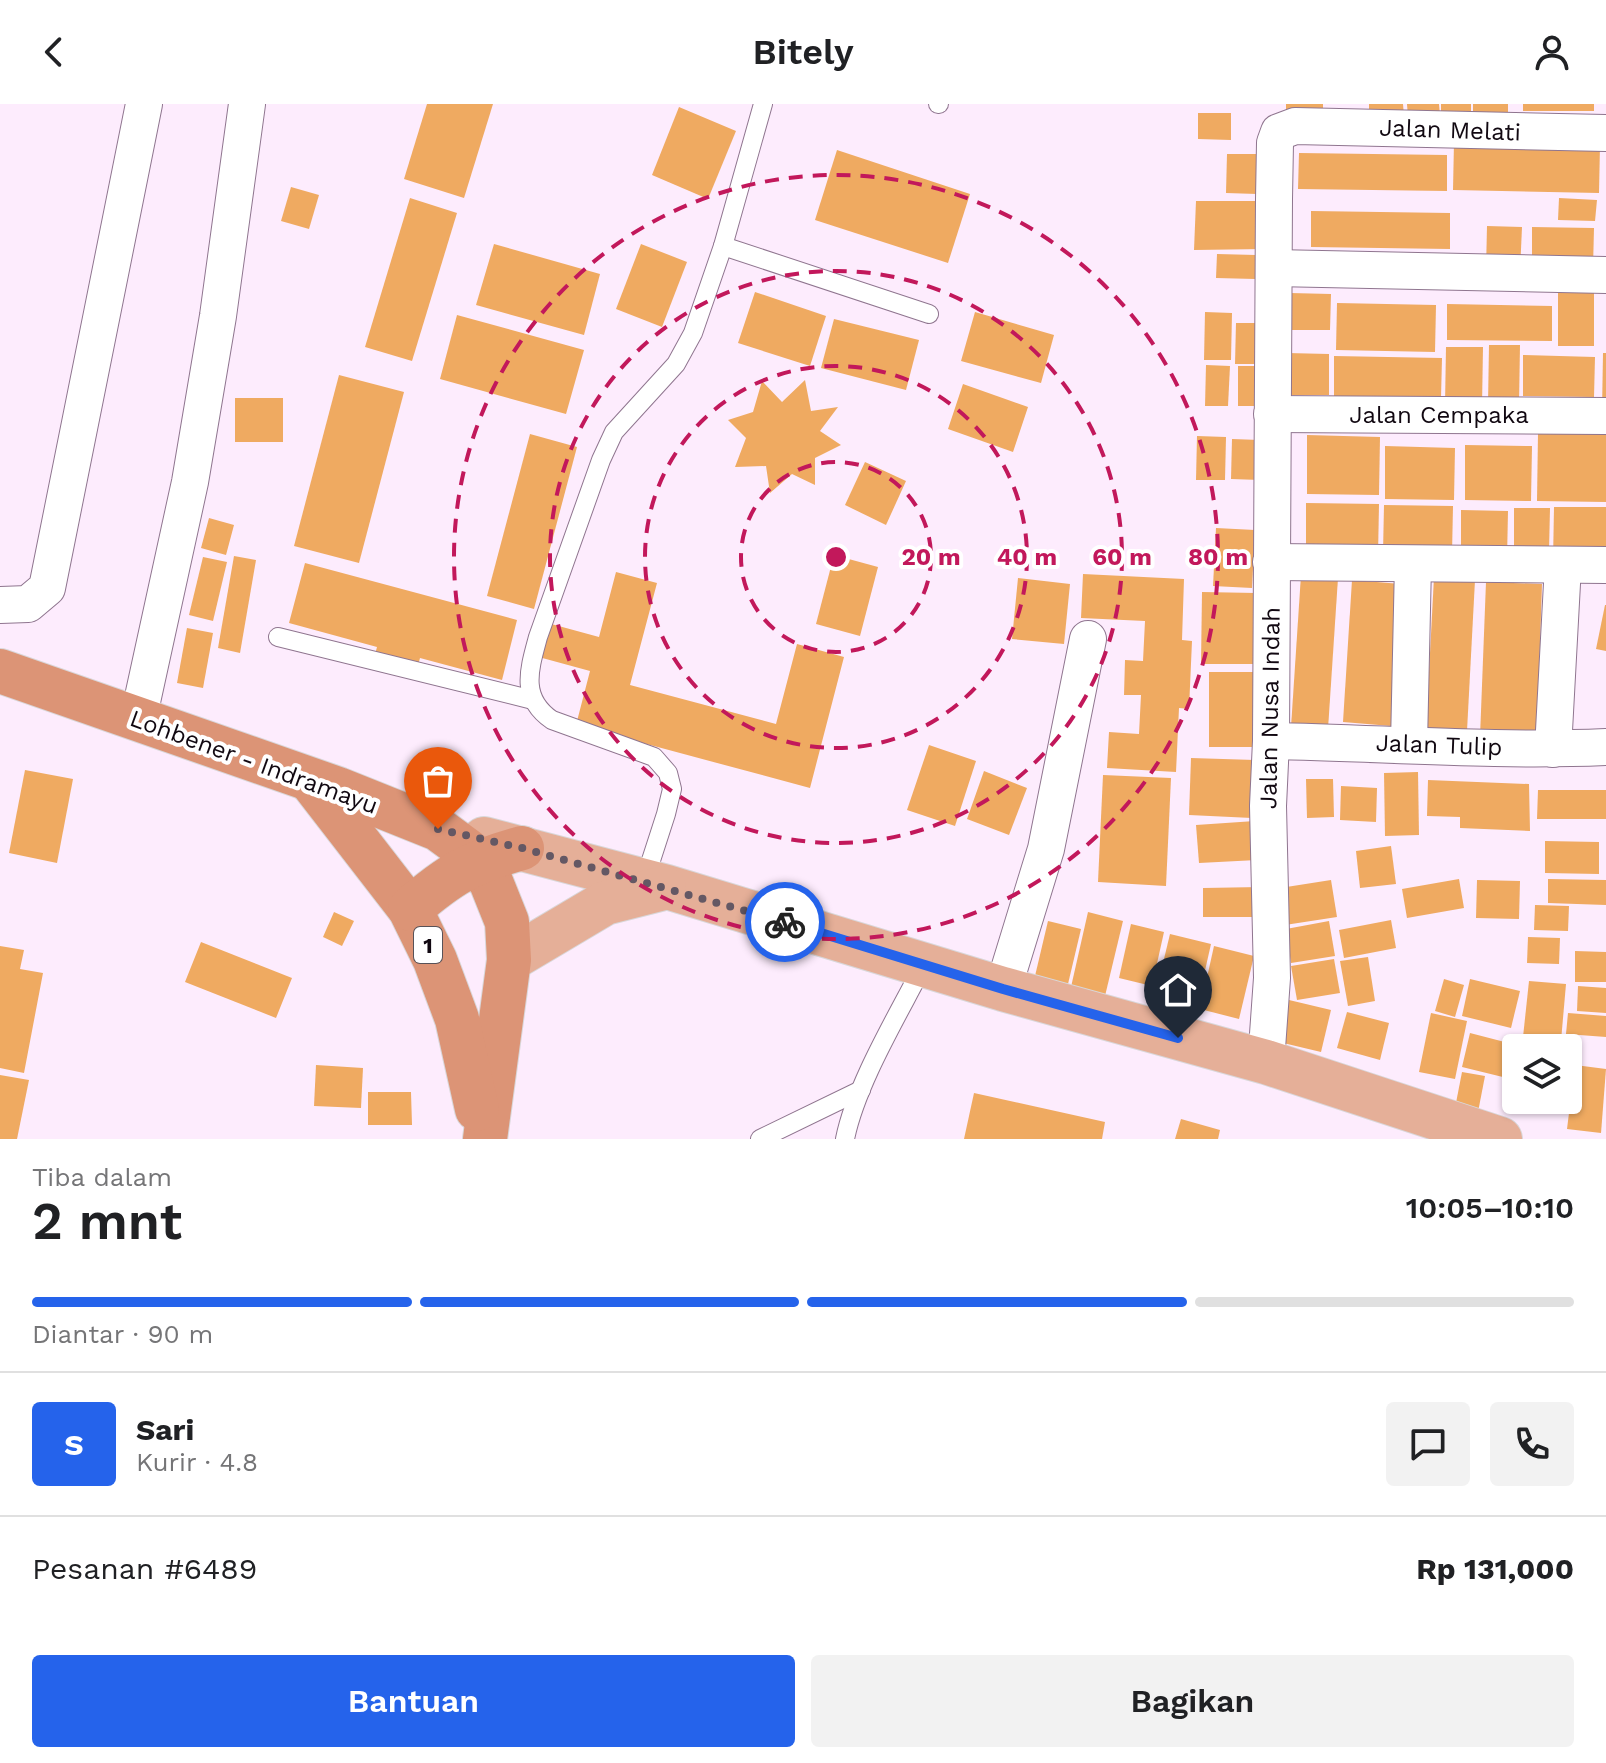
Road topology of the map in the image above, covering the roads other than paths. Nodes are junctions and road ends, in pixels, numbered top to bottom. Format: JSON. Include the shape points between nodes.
{"nodes":[{"id":1,"x":144,"y":104,"type":"edge"},
{"id":2,"x":247,"y":104,"type":"edge"},
{"id":3,"x":763,"y":104,"type":"edge"},
{"id":4,"x":1295,"y":126,"type":"joint"},
{"id":5,"x":1606,"y":133,"type":"edge"},
{"id":6,"x":723,"y":246,"type":"junction"},
{"id":7,"x":1274,"y":268,"type":"junction"},
{"id":8,"x":1606,"y":275,"type":"edge"},
{"id":9,"x":929,"y":314,"type":"dead end"},
{"id":10,"x":1272,"y":414,"type":"junction"},
{"id":11,"x":1606,"y":416,"type":"edge"},
{"id":12,"x":1271,"y":562,"type":"junction"},
{"id":13,"x":1413,"y":564,"type":"junction"},
{"id":14,"x":1563,"y":565,"type":"junction"},
{"id":15,"x":1606,"y":565,"type":"edge"},
{"id":16,"x":0,"y":605,"type":"edge"},
{"id":17,"x":278,"y":637,"type":"dead end"},
{"id":18,"x":1088,"y":639,"type":"dead end"},
{"id":19,"x":0,"y":671,"type":"edge"},
{"id":20,"x":533,"y":700,"type":"junction"},
{"id":21,"x":128,"y":716,"type":"junction"},
{"id":22,"x":1271,"y":741,"type":"junction"},
{"id":23,"x":1409,"y":744,"type":"junction"},
{"id":24,"x":1606,"y":747,"type":"edge"},
{"id":25,"x":1553,"y":749,"type":"junction"},
{"id":26,"x":311,"y":781,"type":"junction"},
{"id":27,"x":438,"y":829,"type":"junction"},
{"id":28,"x":522,"y":848,"type":"junction"},
{"id":29,"x":477,"y":861,"type":"junction"},
{"id":30,"x":655,"y":885,"type":"junction"},
{"id":31,"x":410,"y":909,"type":"junction"},
{"id":32,"x":509,"y":960,"type":"junction"},
{"id":33,"x":924,"y":963,"type":"junction"},
{"id":34,"x":1003,"y":989,"type":"junction"},
{"id":35,"x":1266,"y":1062,"type":"junction"},
{"id":36,"x":861,"y":1090,"type":"junction"},
{"id":37,"x":484,"y":1139,"type":"edge"},
{"id":38,"x":760,"y":1139,"type":"edge"},
{"id":39,"x":845,"y":1139,"type":"edge"},
{"id":40,"x":1500,"y":1139,"type":"edge"}],
"edges":[{"from":1,"to":16,"type":"street","via":[[47,588],[28,604]]},
{"from":2,"to":21,"type":"street","via":[[190,482]]},
{"from":3,"to":6,"type":"lane"},
{"from":4,"to":5,"type":"street","name":"Jalan Melati"},
{"from":4,"to":7,"type":"street","name":"Jalan Nusa Indah","via":[[1279,132],[1275,143]]},
{"from":6,"to":9,"type":"lane"},
{"from":6,"to":20,"type":"lane","via":[[693,333],[676,364],[614,432],[601,460],[538,637],[530,668]]},
{"from":7,"to":8,"type":"street"},
{"from":7,"to":10,"type":"street","name":"Jalan Nusa Indah"},
{"from":10,"to":11,"type":"street","name":"Jalan Cempaka"},
{"from":10,"to":12,"type":"street","name":"Jalan Nusa Indah"},
{"from":12,"to":13,"type":"street"},
{"from":12,"to":22,"type":"street","name":"Jalan Nusa Indah"},
{"from":13,"to":14,"type":"street"},
{"from":13,"to":23,"type":"street"},
{"from":14,"to":15,"type":"street"},
{"from":14,"to":25,"type":"street"},
{"from":17,"to":20,"type":"lane"},
{"from":18,"to":34,"type":"street","via":[[1046,849]]},
{"from":19,"to":21,"type":"highway","number":"1"},
{"from":20,"to":30,"type":"lane","via":[[552,720],[654,757],[668,773],[672,789]]},
{"from":21,"to":26,"type":"highway","name":"Lohbener - Indramayu","number":"1"},
{"from":22,"to":23,"type":"street","name":"Jalan Tulip"},
{"from":22,"to":35,"type":"street","name":"Jalan Nusa Indah","via":[[1272,978]]},
{"from":23,"to":25,"type":"street","name":"Jalan Tulip"},
{"from":24,"to":25,"type":"street","name":"Jalan Tulip"},
{"from":26,"to":27,"type":"highway","name":"Lohbener - Indramayu","number":"1"},
{"from":26,"to":31,"type":"highway","number":"1"},
{"from":27,"to":28,"type":"main road","name":"Lohbener - Indramayu"},
{"from":27,"to":29,"type":"highway","number":"1"},
{"from":28,"to":29,"type":"highway"},
{"from":28,"to":30,"type":"main road","name":"Lohbener - Indramayu"},
{"from":29,"to":31,"type":"highway"},
{"from":29,"to":32,"type":"highway","number":"1","via":[[499,897]]},
{"from":30,"to":32,"type":"main road","via":[[605,903]]},
{"from":30,"to":33,"type":"main road","name":"Lohbener - Indramayu"},
{"from":31,"to":37,"type":"highway","number":"1","via":[[457,1019]]},
{"from":32,"to":37,"type":"highway","number":"1"},
{"from":33,"to":34,"type":"main road","name":"Lohbener - Indramayu"},
{"from":33,"to":36,"type":"lane"},
{"from":34,"to":35,"type":"main road","name":"Lohbener - Indramayu"},
{"from":35,"to":40,"type":"main road","name":"Lohbener - Indramayu"},
{"from":36,"to":38,"type":"lane"},
{"from":36,"to":39,"type":"lane"}]}
